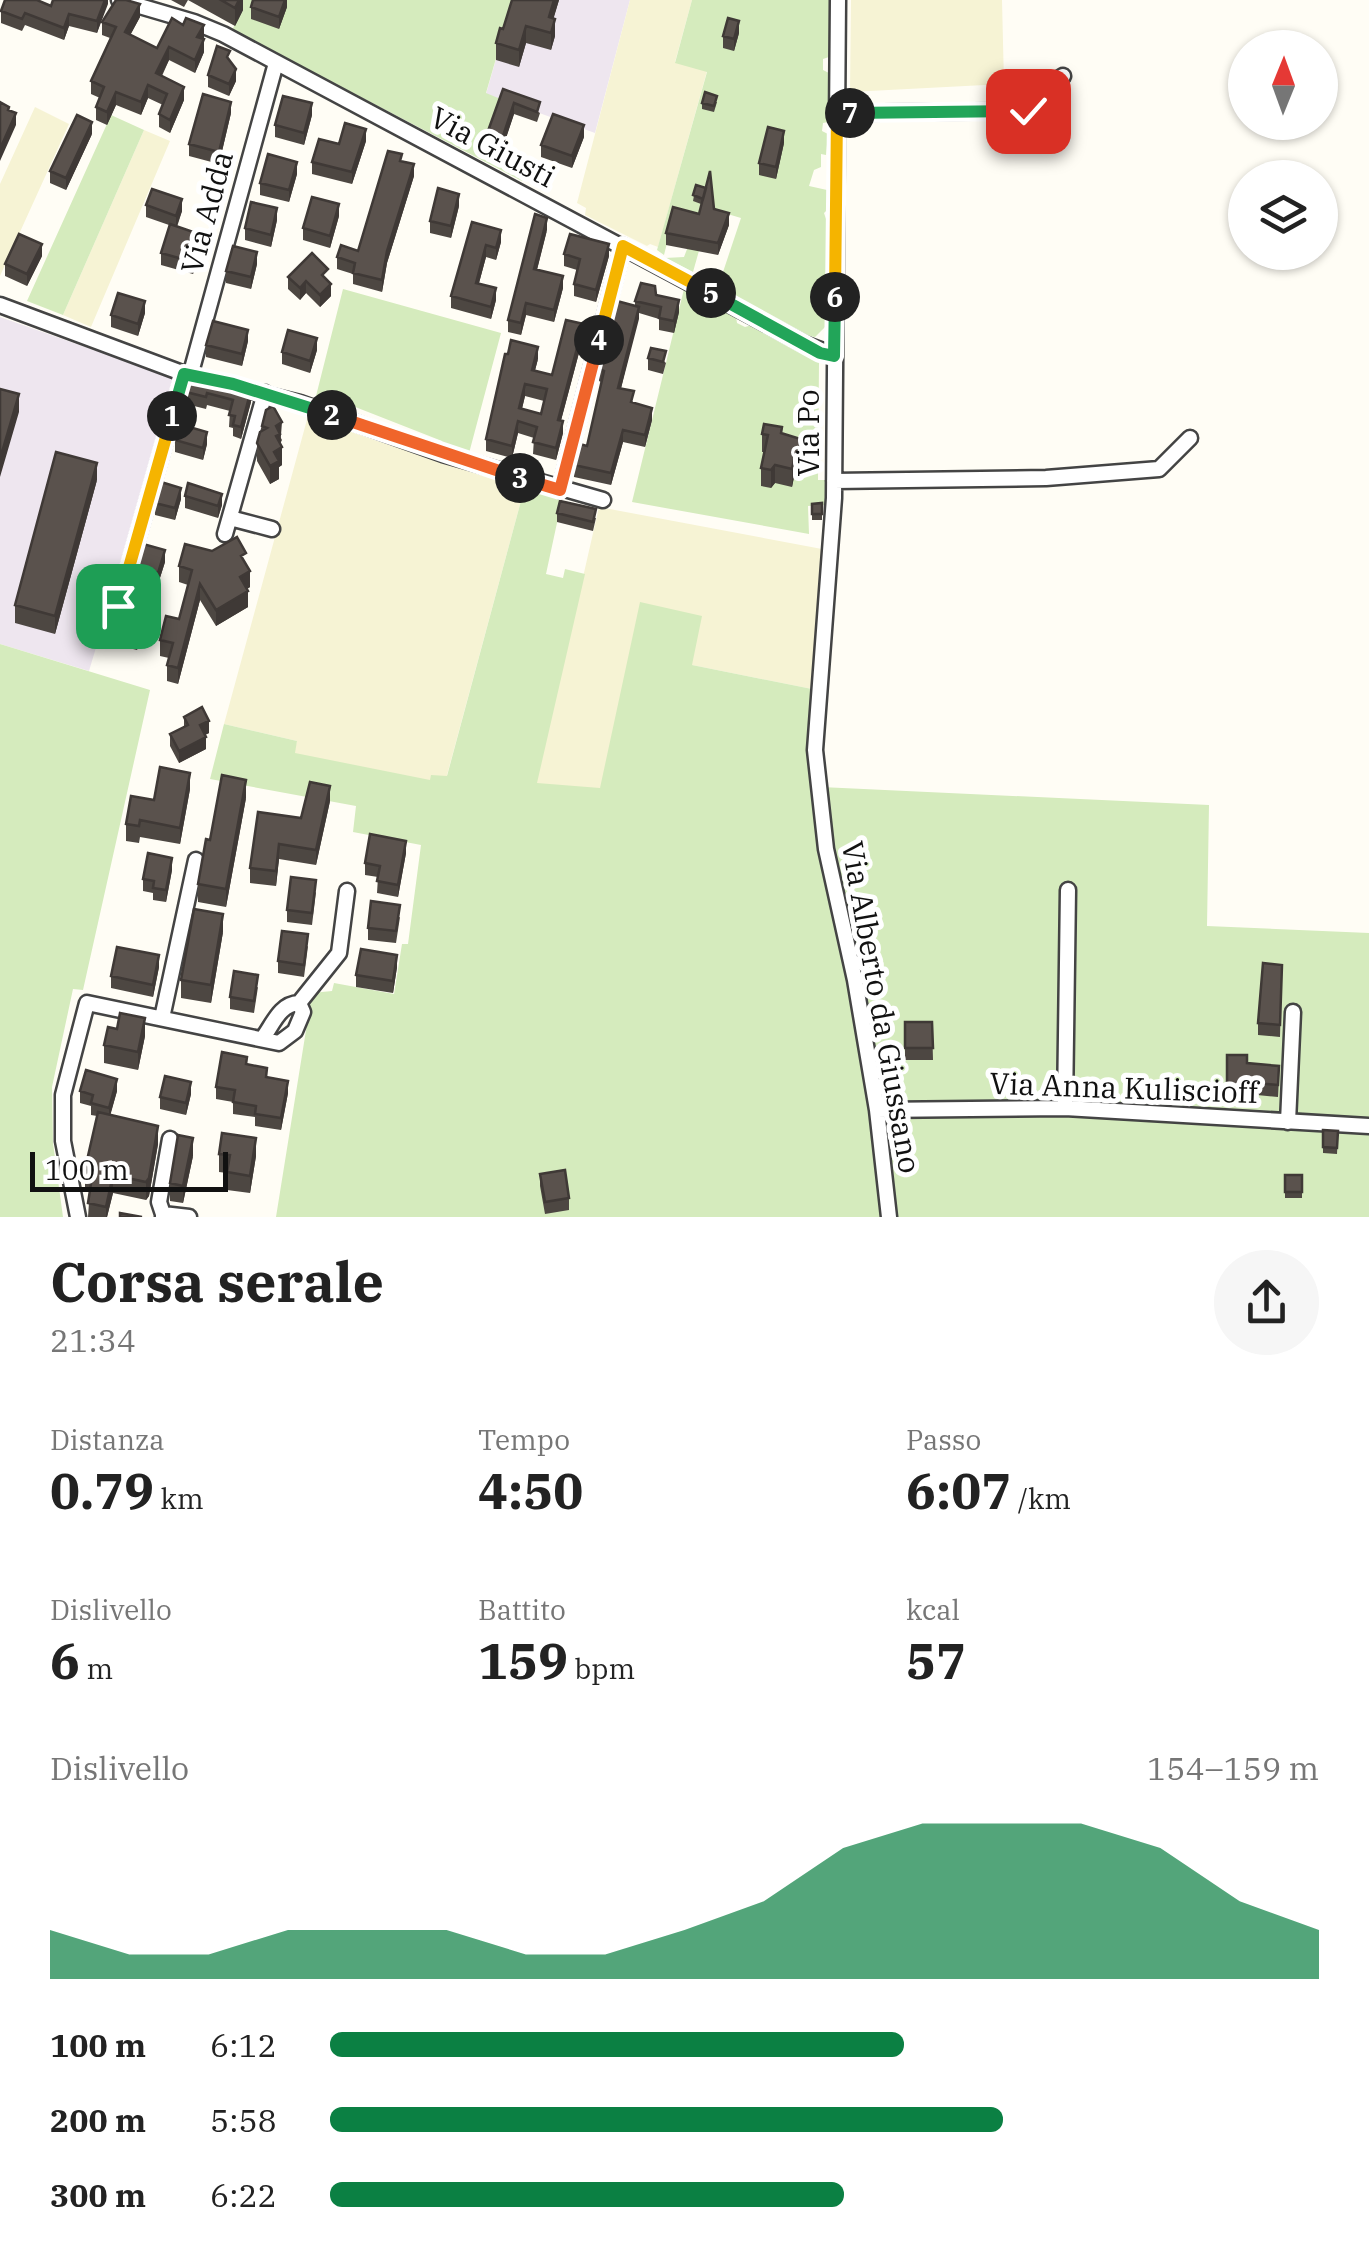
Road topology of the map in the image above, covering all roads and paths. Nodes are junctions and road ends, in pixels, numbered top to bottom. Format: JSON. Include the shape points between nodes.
{"nodes":[{"id":1,"x":119,"y":0,"type":"edge"},
{"id":2,"x":838,"y":0,"type":"edge"},
{"id":3,"x":276,"y":63,"type":"junction"},
{"id":4,"x":1063,"y":76,"type":"dead end"},
{"id":5,"x":837,"y":113,"type":"junction"},
{"id":6,"x":623,"y":246,"type":"junction"},
{"id":7,"x":0,"y":305,"type":"edge"},
{"id":8,"x":834,"y":356,"type":"junction"},
{"id":9,"x":187,"y":376,"type":"junction"},
{"id":10,"x":265,"y":393,"type":"junction"},
{"id":11,"x":1190,"y":438,"type":"dead end"},
{"id":12,"x":834,"y":481,"type":"junction"},
{"id":13,"x":560,"y":490,"type":"junction"},
{"id":14,"x":603,"y":500,"type":"dead end"},
{"id":15,"x":230,"y":518,"type":"junction"},
{"id":16,"x":272,"y":529,"type":"dead end"},
{"id":17,"x":225,"y":534,"type":"dead end"},
{"id":18,"x":118,"y":606,"type":"edge"},
{"id":19,"x":820,"y":806,"type":"joint"},
{"id":20,"x":196,"y":860,"type":"dead end"},
{"id":21,"x":348,"y":890,"type":"dead end"},
{"id":22,"x":1068,"y":890,"type":"dead end"},
{"id":23,"x":299,"y":1002,"type":"junction"},
{"id":24,"x":1294,"y":1012,"type":"dead end"},
{"id":25,"x":162,"y":1018,"type":"junction"},
{"id":26,"x":262,"y":1039,"type":"junction"},
{"id":27,"x":1065,"y":1108,"type":"junction"},
{"id":28,"x":877,"y":1110,"type":"junction"},
{"id":29,"x":1288,"y":1122,"type":"junction"},
{"id":30,"x":1369,"y":1126,"type":"edge"},
{"id":31,"x":170,"y":1139,"type":"dead end"},
{"id":32,"x":163,"y":1216,"type":"edge"},
{"id":33,"x":78,"y":1217,"type":"edge"},
{"id":34,"x":189,"y":1217,"type":"edge"},
{"id":35,"x":890,"y":1217,"type":"edge"}],
"edges":[{"from":1,"to":3,"type":"street","name":"Via Giusti","via":[[204,26]]},
{"from":2,"to":5,"type":"street","name":"Via Po"},
{"from":3,"to":6,"type":"street","name":"Via Giusti"},
{"from":3,"to":9,"type":"street","name":"Via Adda"},
{"from":4,"to":5,"type":"street","via":[[1028,111]]},
{"from":5,"to":8,"type":"street","name":"Via Po"},
{"from":6,"to":8,"type":"street","name":"Via Giusti"},
{"from":6,"to":13,"type":"street"},
{"from":7,"to":9,"type":"street"},
{"from":8,"to":12,"type":"street","name":"Via Po"},
{"from":9,"to":10,"type":"street"},
{"from":9,"to":18,"type":"street","name":"Via Adda"},
{"from":10,"to":13,"type":"street"},
{"from":10,"to":15,"type":"street"},
{"from":11,"to":12,"type":"street","via":[[1159,469]]},
{"from":12,"to":19,"type":"street","name":"Via Po","via":[[818,696]]},
{"from":13,"to":14,"type":"street"},
{"from":15,"to":16,"type":"street"},
{"from":15,"to":17,"type":"street"},
{"from":19,"to":28,"type":"street","name":"Via Alberto da Giussano"},
{"from":20,"to":25,"type":"street"},
{"from":21,"to":23,"type":"street","via":[[339,954]]},
{"from":22,"to":27,"type":"street"},
{"from":23,"to":26,"type":"street","via":[[279,1013]]},
{"from":23,"to":26,"type":"street","via":[[303,1012],[287,1039]]},
{"from":24,"to":29,"type":"street"},
{"from":25,"to":26,"type":"street"},
{"from":25,"to":33,"type":"street","via":[[88,1003],[63,1095],[63,1142]]},
{"from":27,"to":28,"type":"street","name":"Via Anna Kuliscioff"},
{"from":27,"to":29,"type":"street","name":"Via Anna Kuliscioff"},
{"from":28,"to":35,"type":"street","name":"Via Alberto da Giussano"},
{"from":29,"to":30,"type":"street","name":"Via Anna Kuliscioff"},
{"from":31,"to":32,"type":"street","via":[[159,1202]]},
{"from":32,"to":34,"type":"street"}]}
